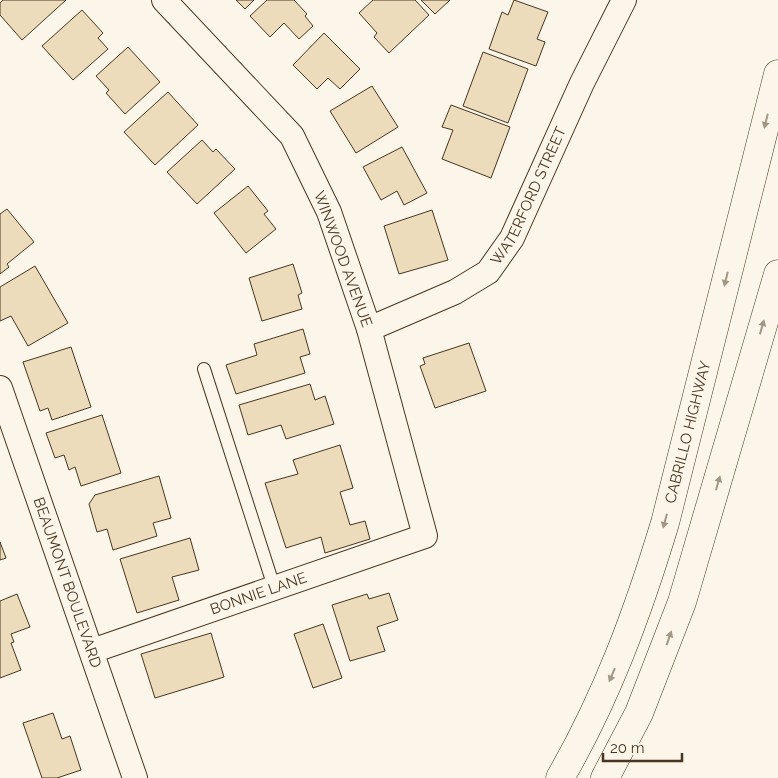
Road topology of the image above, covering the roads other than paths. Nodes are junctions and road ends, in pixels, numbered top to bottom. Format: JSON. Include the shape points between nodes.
{"nodes":[{"id":1,"x":164,"y":0,"type":"edge"},
{"id":2,"x":624,"y":0,"type":"edge"},
{"id":3,"x":778,"y":74,"type":"edge"},
{"id":4,"x":778,"y":274,"type":"edge"},
{"id":5,"x":369,"y":329,"type":"junction"},
{"id":6,"x":204,"y":369,"type":"dead end"},
{"id":7,"x":0,"y":388,"type":"edge"},
{"id":8,"x":425,"y":536,"type":"joint"},
{"id":9,"x":274,"y":587,"type":"junction"},
{"id":10,"x":92,"y":650,"type":"junction"},
{"id":11,"x":134,"y":778,"type":"edge"},
{"id":12,"x":560,"y":778,"type":"edge"},
{"id":13,"x":605,"y":778,"type":"edge"}],
"edges":[{"from":1,"to":5,"type":"street","name":"WINWOOD AVENUE","via":[[292,136],[329,212]]},
{"from":2,"to":5,"type":"street","name":"WATERFORD STREET","via":[[582,83],[512,238],[488,272],[455,292]]},
{"from":3,"to":12,"type":"highway","name":"CABRILLO HIGHWAY","one_way":true,"via":[[665,523],[645,590],[603,697]]},
{"from":13,"to":4,"type":"highway","one_way":true,"via":[[639,713],[682,602]]},
{"from":5,"to":8,"type":"street","name":"WINWOOD AVENUE"},
{"from":6,"to":9,"type":"lane"},
{"from":7,"to":10,"type":"street","name":"BEAUMONT BOULEVARD"},
{"from":8,"to":9,"type":"street","name":"BONNIE LANE"},
{"from":9,"to":10,"type":"street","name":"BONNIE LANE"},
{"from":10,"to":11,"type":"street","name":"BEAUMONT BOULEVARD"}]}
